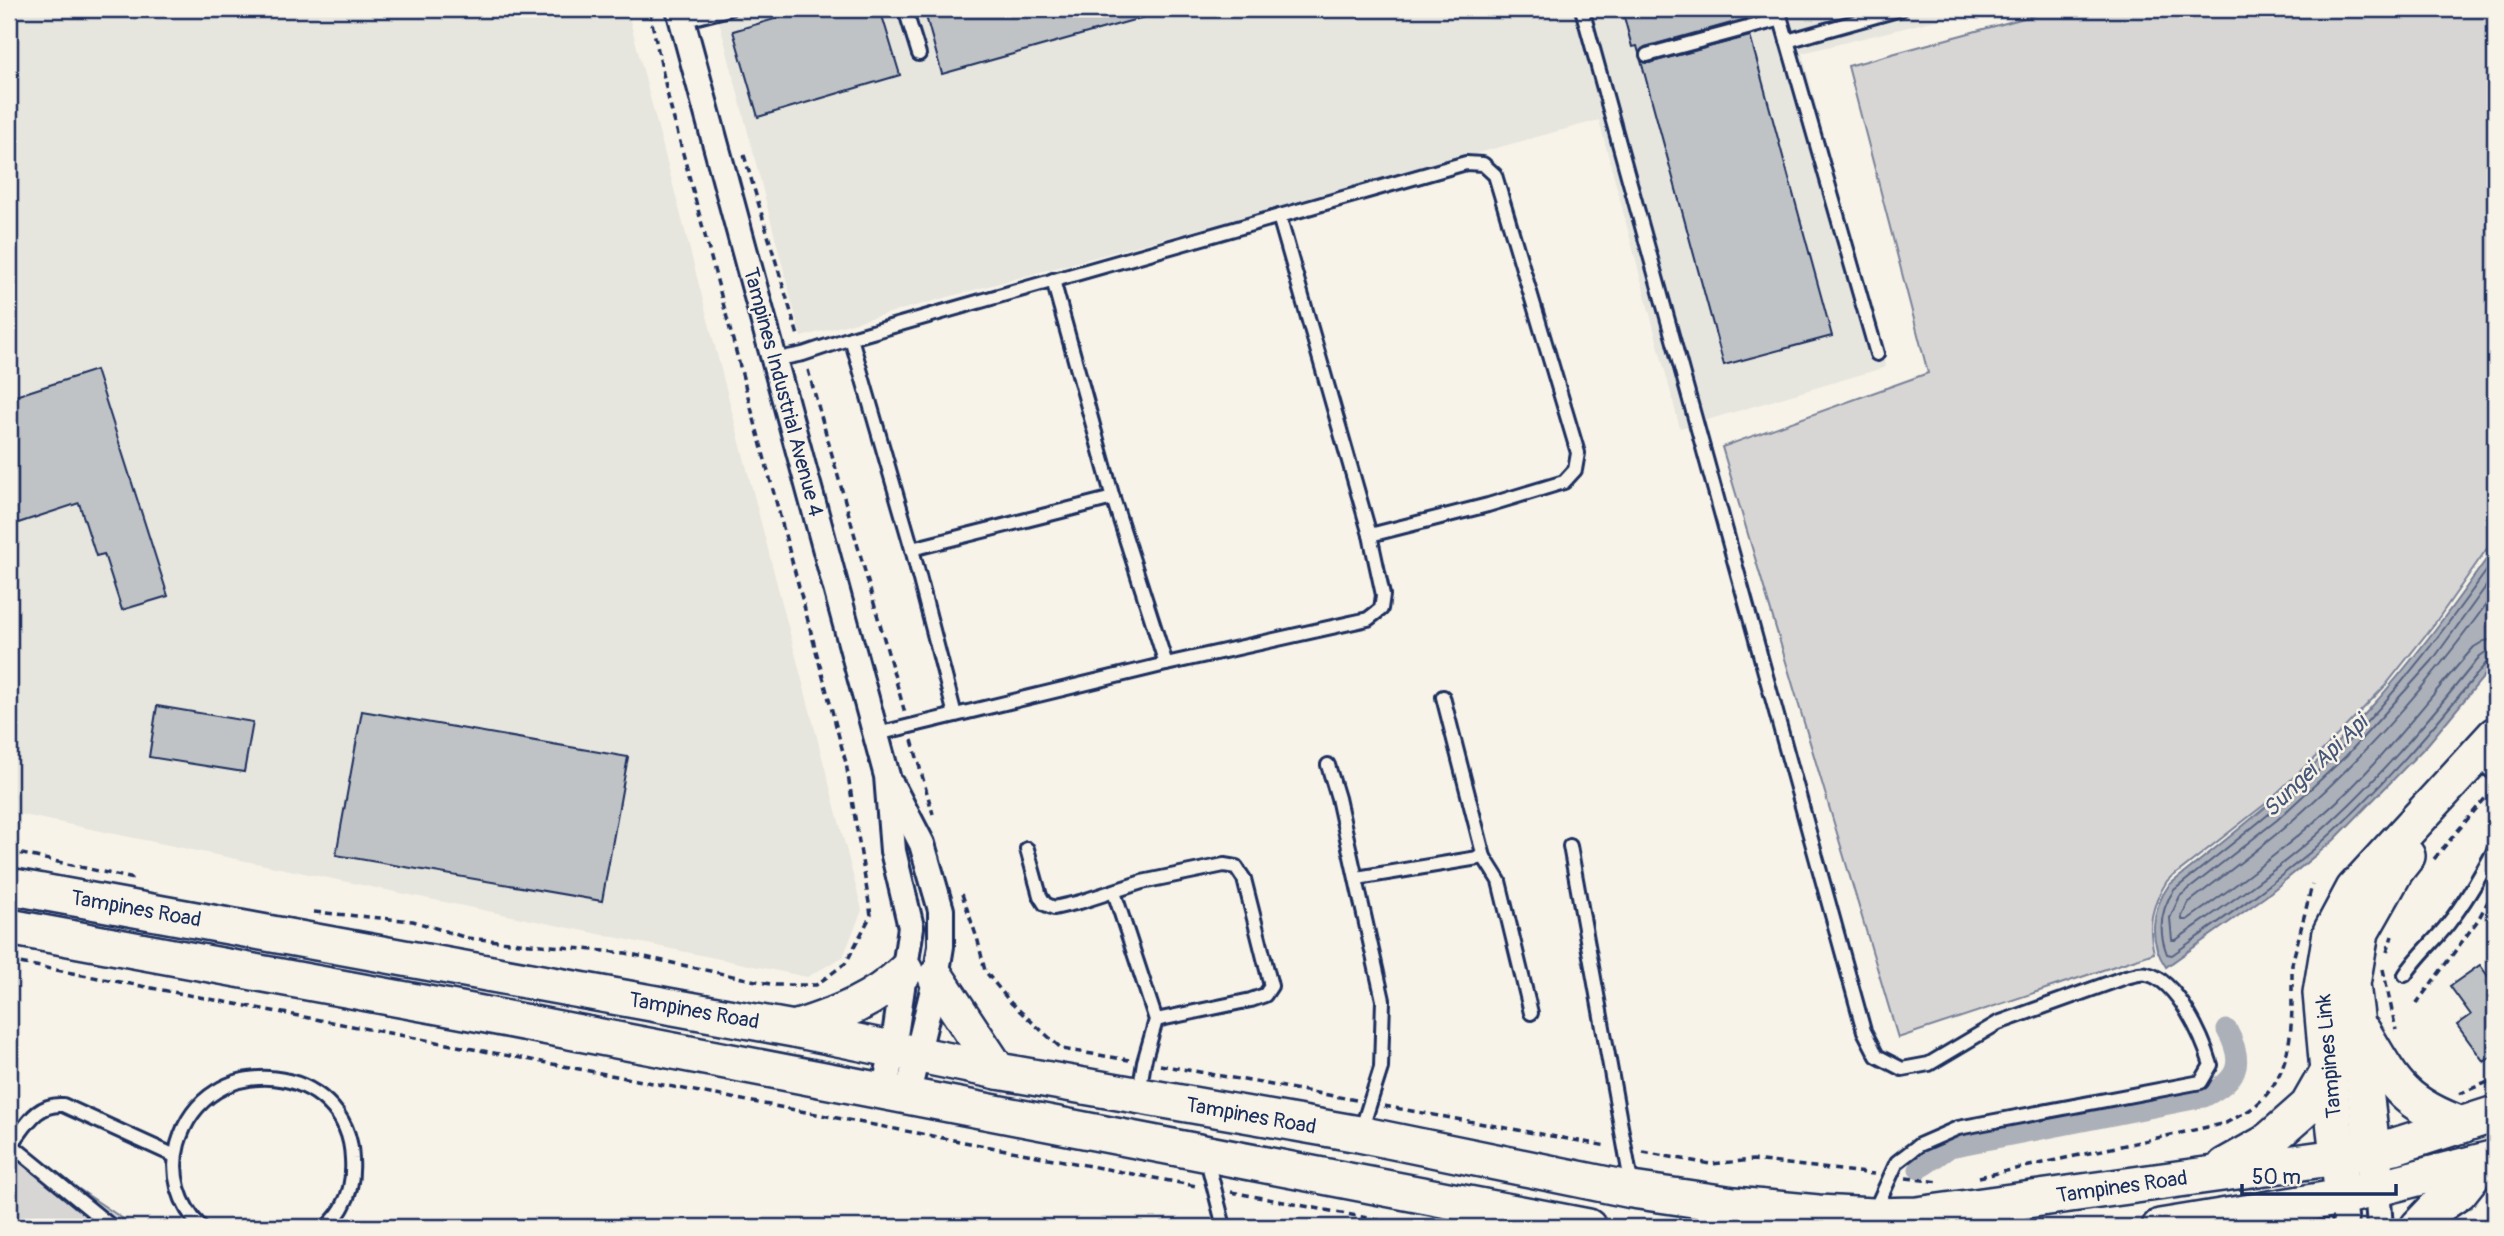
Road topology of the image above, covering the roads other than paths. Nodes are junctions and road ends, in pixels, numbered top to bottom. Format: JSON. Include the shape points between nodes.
{"nodes":[{"id":1,"x":729,"y":9,"type":"edge"},
{"id":2,"x":905,"y":9,"type":"edge"},
{"id":3,"x":1582,"y":9,"type":"edge"},
{"id":4,"x":1901,"y":9,"type":"edge"},
{"id":5,"x":1780,"y":14,"type":"edge"},
{"id":6,"x":681,"y":15,"type":"edge"},
{"id":7,"x":1787,"y":41,"type":"junction"},
{"id":8,"x":919,"y":54,"type":"dead end"},
{"id":9,"x":1647,"y":55,"type":"dead end"},
{"id":10,"x":1279,"y":216,"type":"junction"},
{"id":11,"x":1053,"y":280,"type":"junction"},
{"id":12,"x":851,"y":338,"type":"junction"},
{"id":13,"x":1877,"y":354,"type":"dead end"},
{"id":14,"x":773,"y":360,"type":"junction"},
{"id":15,"x":1113,"y":498,"type":"junction"},
{"id":16,"x":1370,"y":535,"type":"junction"},
{"id":17,"x":912,"y":549,"type":"junction"},
{"id":18,"x":1166,"y":664,"type":"junction"},
{"id":19,"x":1443,"y":697,"type":"dead end"},
{"id":20,"x":955,"y":715,"type":"junction"},
{"id":21,"x":877,"y":734,"type":"junction"},
{"id":22,"x":2490,"y":763,"type":"edge"},
{"id":23,"x":1328,"y":765,"type":"dead end"},
{"id":24,"x":887,"y":776,"type":"junction"},
{"id":25,"x":1570,"y":846,"type":"dead end"},
{"id":26,"x":1027,"y":849,"type":"dead end"},
{"id":27,"x":2495,"y":849,"type":"edge"},
{"id":28,"x":1484,"y":857,"type":"junction"},
{"id":29,"x":1357,"y":878,"type":"junction"},
{"id":30,"x":9,"y":886,"type":"edge"},
{"id":31,"x":1114,"y":892,"type":"junction"},
{"id":32,"x":9,"y":927,"type":"edge"},
{"id":33,"x":921,"y":974,"type":"junction"},
{"id":34,"x":2405,"y":975,"type":"dead end"},
{"id":35,"x":1531,"y":1013,"type":"dead end"},
{"id":36,"x":2356,"y":1019,"type":"junction"},
{"id":37,"x":1156,"y":1020,"type":"junction"},
{"id":38,"x":794,"y":1029,"type":"junction"},
{"id":39,"x":905,"y":1052,"type":"junction"},
{"id":40,"x":998,"y":1071,"type":"junction"},
{"id":41,"x":2328,"y":1071,"type":"junction"},
{"id":42,"x":895,"y":1094,"type":"junction"},
{"id":43,"x":1138,"y":1097,"type":"junction"},
{"id":44,"x":2458,"y":1111,"type":"junction"},
{"id":45,"x":2495,"y":1114,"type":"edge"},
{"id":46,"x":1359,"y":1134,"type":"junction"},
{"id":47,"x":10,"y":1144,"type":"edge"},
{"id":48,"x":2371,"y":1150,"type":"junction"},
{"id":49,"x":1205,"y":1152,"type":"junction"},
{"id":50,"x":175,"y":1156,"type":"junction"},
{"id":51,"x":2338,"y":1157,"type":"junction"},
{"id":52,"x":2489,"y":1160,"type":"edge"},
{"id":53,"x":2211,"y":1174,"type":"junction"},
{"id":54,"x":2377,"y":1189,"type":"junction"},
{"id":55,"x":1633,"y":1191,"type":"junction"},
{"id":56,"x":2345,"y":1212,"type":"edge"},
{"id":57,"x":1873,"y":1216,"type":"junction"},
{"id":58,"x":2278,"y":1219,"type":"edge"},
{"id":59,"x":112,"y":1227,"type":"edge"},
{"id":60,"x":201,"y":1227,"type":"edge"},
{"id":61,"x":327,"y":1227,"type":"edge"},
{"id":62,"x":1224,"y":1227,"type":"edge"},
{"id":63,"x":1588,"y":1227,"type":"edge"},
{"id":64,"x":2160,"y":1227,"type":"edge"},
{"id":65,"x":2380,"y":1227,"type":"edge"},
{"id":66,"x":2418,"y":1227,"type":"edge"}],
"edges":[{"from":1,"to":6,"type":"lane"},
{"from":2,"to":8,"type":"lane"},
{"from":3,"to":57,"type":"lane","via":[[1864,1031],[1877,1056],[1902,1069],[1929,1064],[1998,1023],[2126,976],[2147,973],[2170,985],[2205,1043],[2211,1065],[2201,1082],[1958,1128],[1919,1145],[1897,1163]]},
{"from":4,"to":7,"type":"lane"},
{"from":5,"to":7,"type":"lane"},
{"from":5,"to":9,"type":"lane"},
{"from":6,"to":14,"type":"street","name":"Tampines Industrial Avenue 4"},
{"from":7,"to":13,"type":"lane"},
{"from":10,"to":11,"type":"lane"},
{"from":10,"to":16,"type":"lane"},
{"from":10,"to":16,"type":"lane","via":[[1466,163],[1483,164],[1495,175],[1577,453],[1575,470],[1564,482]]},
{"from":11,"to":12,"type":"lane"},
{"from":11,"to":15,"type":"lane"},
{"from":12,"to":14,"type":"lane"},
{"from":12,"to":17,"type":"lane"},
{"from":14,"to":21,"type":"street","name":"Tampines Industrial Avenue 4"},
{"from":15,"to":17,"type":"lane"},
{"from":15,"to":18,"type":"lane"},
{"from":16,"to":18,"type":"lane","via":[[1383,595],[1381,609],[1368,619]]},
{"from":17,"to":20,"type":"lane"},
{"from":18,"to":20,"type":"lane"},
{"from":19,"to":28,"type":"lane"},
{"from":20,"to":21,"type":"lane"},
{"from":21,"to":24,"type":"street","name":"Tampines Industrial Avenue 4"},
{"from":22,"to":36,"type":"main road","name":"Tampines Link","via":[[2439,815],[2396,870],[2361,932],[2352,985]]},
{"from":22,"to":41,"type":"main road","name":"Tampines Link","via":[[2354,888],[2331,932],[2321,993]]},
{"from":23,"to":29,"type":"lane"},
{"from":24,"to":33,"type":"street","name":"Tampines Industrial Avenue 4","via":[[893,851]]},
{"from":24,"to":33,"type":"street","name":"Tampines Industrial Avenue 4","via":[[922,844],[941,910],[941,946]]},
{"from":25,"to":55,"type":"lane"},
{"from":26,"to":31,"type":"lane","via":[[1045,904],[1054,908]]},
{"from":27,"to":34,"type":"lane","via":[[2448,924]]},
{"from":28,"to":29,"type":"lane"},
{"from":28,"to":35,"type":"lane","via":[[1499,881]]},
{"from":29,"to":46,"type":"lane","via":[[1383,1000],[1381,1068]]},
{"from":30,"to":38,"type":"main road","name":"Tampines Road"},
{"from":31,"to":37,"type":"lane"},
{"from":31,"to":37,"type":"lane","via":[[1224,865],[1236,867],[1244,879],[1271,986],[1265,995],[1251,1000]]},
{"from":32,"to":42,"type":"main road","name":"Tampines Road"},
{"from":33,"to":38,"type":"main road","via":[[841,1013]]},
{"from":33,"to":39,"type":"street","name":"Tampines Industrial Avenue 4"},
{"from":33,"to":40,"type":"main road"},
{"from":36,"to":44,"type":"main road","via":[[2383,1067],[2407,1096],[2426,1111]]},
{"from":36,"to":48,"type":"main road","name":"Tampines Link"},
{"from":37,"to":43,"type":"lane"},
{"from":38,"to":39,"type":"main road","name":"Tampines Road"},
{"from":39,"to":40,"type":"main road","name":"Tampines Road"},
{"from":39,"to":42,"type":"street","name":"Tampines Industrial Avenue 4"},
{"from":40,"to":43,"type":"main road","name":"Tampines Road"},
{"from":41,"to":51,"type":"main road","name":"Tampines Link"},
{"from":41,"to":53,"type":"main road","via":[[2308,1106],[2266,1143]]},
{"from":42,"to":49,"type":"main road","name":"Tampines Road"},
{"from":43,"to":46,"type":"main road","name":"Tampines Road"},
{"from":44,"to":45,"type":"main road","name":"Tampines Road"},
{"from":44,"to":48,"type":"main road","name":"Tampines Road"},
{"from":46,"to":55,"type":"main road","name":"Tampines Road"},
{"from":47,"to":50,"type":"lane","via":[[38,1111],[50,1104],[63,1105]]},
{"from":47,"to":59,"type":"lane"},
{"from":48,"to":51,"type":"main road","name":"Tampines Road"},
{"from":48,"to":54,"type":"main road","name":"Tampines Link"},
{"from":49,"to":62,"type":"lane"},
{"from":49,"to":63,"type":"main road","name":"Tampines Road"},
{"from":50,"to":60,"type":"lane","via":[[177,1187],[189,1215]]},
{"from":50,"to":61,"type":"lane","via":[[183,1129],[198,1106],[220,1088],[274,1077],[302,1085],[325,1100],[342,1122],[352,1148],[353,1176],[343,1206]]},
{"from":51,"to":53,"type":"main road","name":"Tampines Road"},
{"from":51,"to":56,"type":"main road","name":"Tampines Link"},
{"from":52,"to":54,"type":"main road"},
{"from":52,"to":66,"type":"main road"},
{"from":53,"to":57,"type":"main road","name":"Tampines Road","via":[[1917,1215]]},
{"from":54,"to":56,"type":"main road"},
{"from":54,"to":65,"type":"street"},
{"from":55,"to":57,"type":"main road","name":"Tampines Road"},
{"from":56,"to":58,"type":"main road"},
{"from":58,"to":64,"type":"main road"}]}
